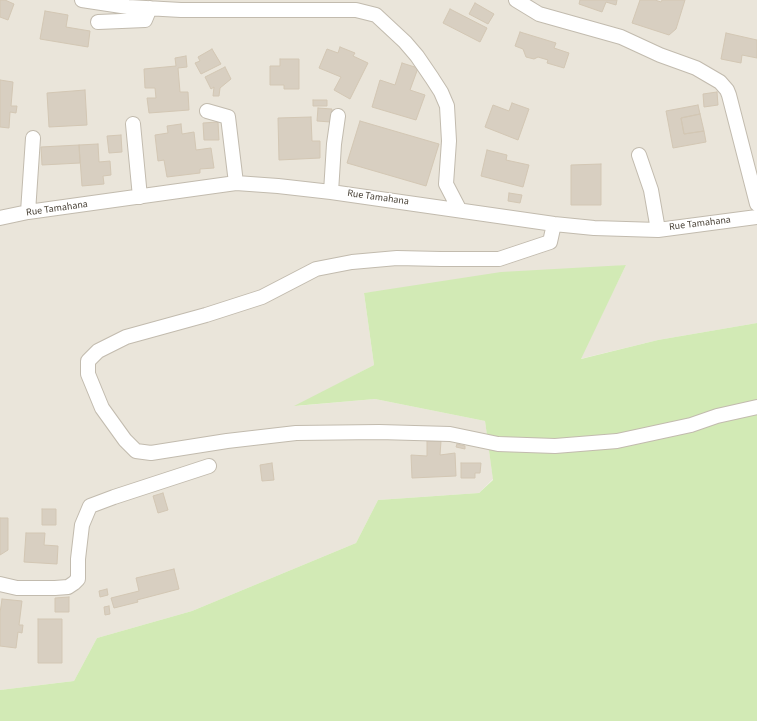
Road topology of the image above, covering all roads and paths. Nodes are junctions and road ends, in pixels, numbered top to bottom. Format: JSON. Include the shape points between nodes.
{"nodes":[{"id":1,"x":82,"y":0,"type":"edge"},
{"id":2,"x":516,"y":0,"type":"edge"},
{"id":3,"x":150,"y":8,"type":"junction"},
{"id":4,"x":98,"y":22,"type":"dead end"},
{"id":5,"x":207,"y":111,"type":"dead end"},
{"id":6,"x":338,"y":116,"type":"dead end"},
{"id":7,"x":133,"y":124,"type":"dead end"},
{"id":8,"x":33,"y":138,"type":"dead end"},
{"id":9,"x":639,"y":155,"type":"dead end"},
{"id":10,"x":236,"y":183,"type":"junction"},
{"id":11,"x":331,"y":192,"type":"junction"},
{"id":12,"x":140,"y":197,"type":"junction"},
{"id":13,"x":757,"y":204,"type":"edge"},
{"id":14,"x":459,"y":210,"type":"junction"},
{"id":15,"x":28,"y":212,"type":"junction"},
{"id":16,"x":757,"y":217,"type":"edge"},
{"id":17,"x":0,"y":218,"type":"edge"},
{"id":18,"x":554,"y":224,"type":"junction"},
{"id":19,"x":658,"y":230,"type":"junction"},
{"id":20,"x":757,"y":407,"type":"edge"},
{"id":21,"x":210,"y":466,"type":"dead end"},
{"id":22,"x":0,"y":584,"type":"edge"}],
"edges":[{"from":1,"to":3,"type":"street"},
{"from":2,"to":13,"type":"street","via":[[539,14],[621,37],[696,68],[720,82],[727,90]]},
{"from":3,"to":4,"type":"street","via":[[145,20]]},
{"from":3,"to":14,"type":"street","via":[[356,10],[376,15],[416,56],[441,92],[447,106],[449,141],[446,184]]},
{"from":5,"to":10,"type":"street","via":[[228,117]]},
{"from":6,"to":11,"type":"street"},
{"from":7,"to":12,"type":"street"},
{"from":8,"to":15,"type":"street"},
{"from":9,"to":19,"type":"street","via":[[651,190]]},
{"from":10,"to":11,"type":"street","name":"Rue Tamahana"},
{"from":10,"to":12,"type":"street","name":"Rue Tamahana"},
{"from":11,"to":14,"type":"street","name":"Rue Tamahana"},
{"from":12,"to":15,"type":"street","name":"Rue Tamahana"},
{"from":14,"to":18,"type":"street","name":"Rue Tamahana"},
{"from":15,"to":17,"type":"street","name":"Rue Tamahana"},
{"from":16,"to":19,"type":"street","name":"Rue Tamahana"},
{"from":18,"to":19,"type":"street","name":"Rue Tamahana"},
{"from":18,"to":20,"type":"street","via":[[550,242],[499,259],[397,258],[352,262],[316,269],[262,297],[206,316],[126,337],[98,351],[88,361],[88,374],[102,408],[125,440],[136,451],[151,453],[227,441],[296,434],[379,432],[450,434],[498,444],[555,446],[617,441]]},
{"from":21,"to":22,"type":"street","via":[[90,506],[82,525],[78,579],[68,587],[18,588]]}]}
